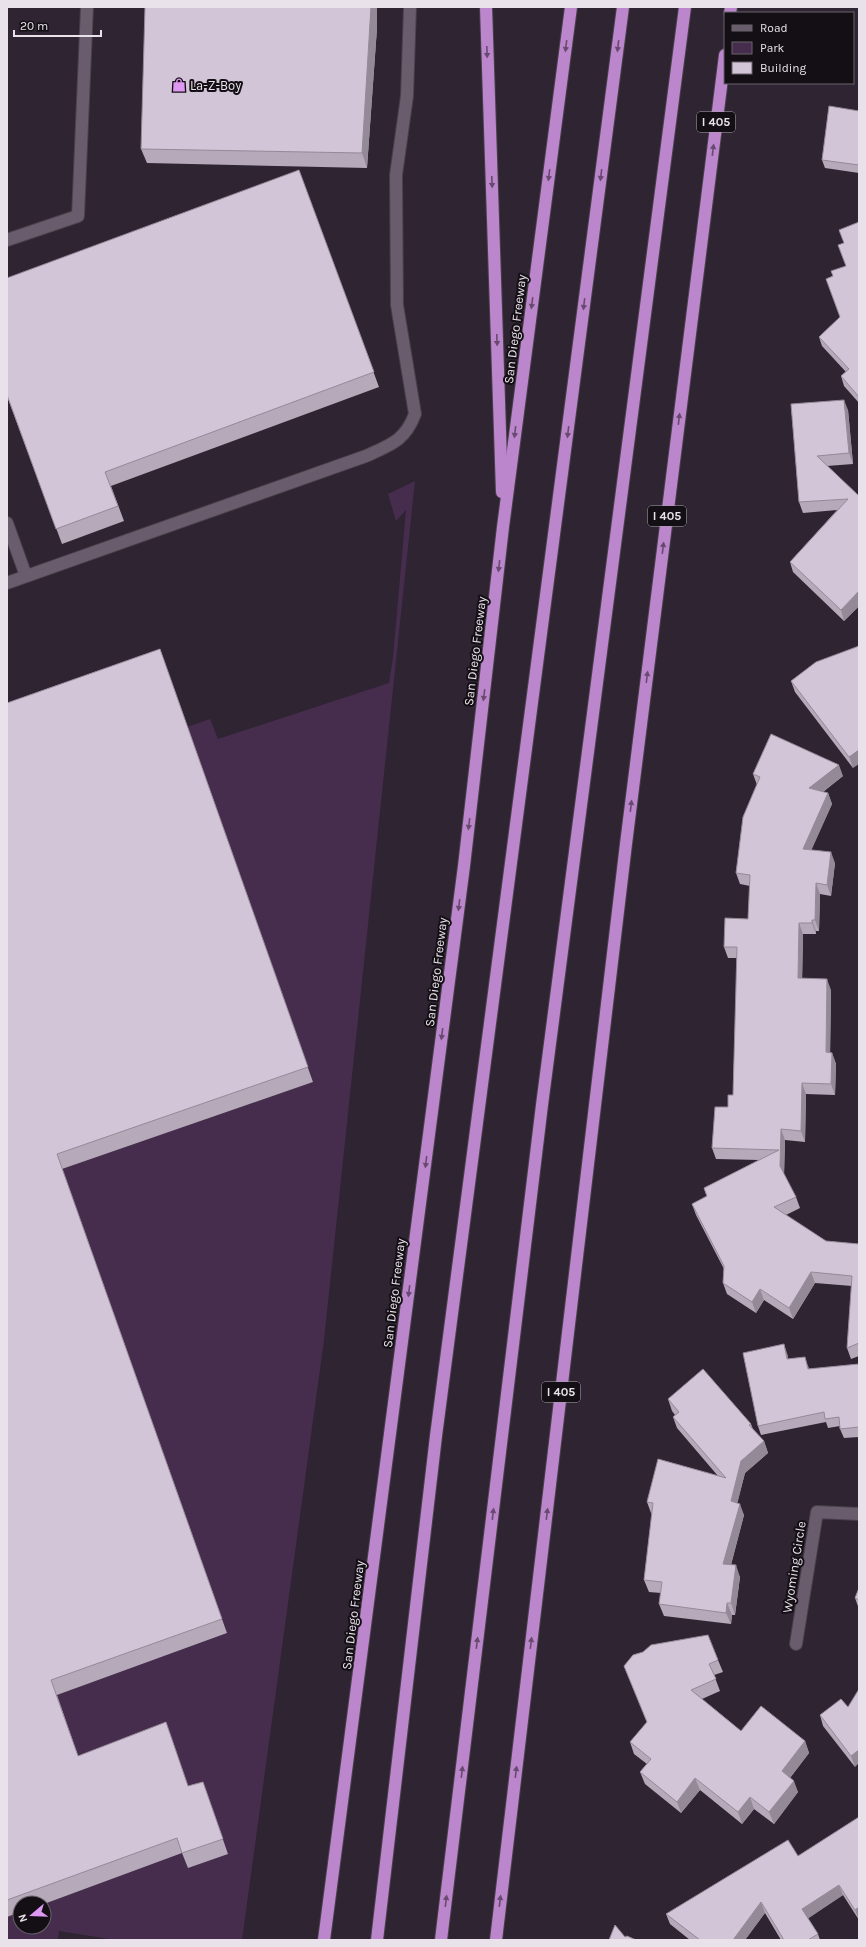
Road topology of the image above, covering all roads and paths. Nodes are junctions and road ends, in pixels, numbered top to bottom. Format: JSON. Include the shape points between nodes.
{"nodes":[{"id":1,"x":88,"y":7,"type":"edge"},
{"id":2,"x":410,"y":7,"type":"edge"},
{"id":3,"x":486,"y":7,"type":"edge"},
{"id":4,"x":571,"y":7,"type":"edge"},
{"id":5,"x":623,"y":7,"type":"edge"},
{"id":6,"x":685,"y":7,"type":"edge"},
{"id":7,"x":724,"y":63,"type":"edge"},
{"id":8,"x":7,"y":240,"type":"edge"},
{"id":9,"x":7,"y":522,"type":"edge"},
{"id":10,"x":503,"y":527,"type":"junction"},
{"id":11,"x":26,"y":576,"type":"junction"},
{"id":12,"x":7,"y":583,"type":"edge"},
{"id":13,"x":859,"y":1514,"type":"edge"},
{"id":14,"x":796,"y":1644,"type":"dead end"},
{"id":15,"x":324,"y":1940,"type":"edge"},
{"id":16,"x":377,"y":1940,"type":"edge"},
{"id":17,"x":442,"y":1940,"type":"edge"},
{"id":18,"x":496,"y":1940,"type":"edge"}],
"edges":[{"from":1,"to":8,"type":"street","via":[[78,216]]},
{"from":2,"to":11,"type":"street","via":[[407,96],[396,190],[397,305],[415,414],[410,427],[396,442],[366,456]]},
{"from":3,"to":10,"type":"highway","one_way":true},
{"from":4,"to":10,"type":"highway","name":"San Diego Freeway","one_way":true},
{"from":5,"to":16,"type":"highway","one_way":true,"via":[[436,1436]]},
{"from":17,"to":6,"type":"highway","one_way":true,"via":[[542,1106]]},
{"from":18,"to":7,"type":"highway","number":"I 405","one_way":true,"via":[[627,836]]},
{"from":9,"to":11,"type":"street"},
{"from":10,"to":15,"type":"highway","name":"San Diego Freeway","one_way":true,"via":[[464,866]]},
{"from":11,"to":12,"type":"street"},
{"from":13,"to":14,"type":"street","name":"Wyoming Circle","via":[[817,1512]]}]}
